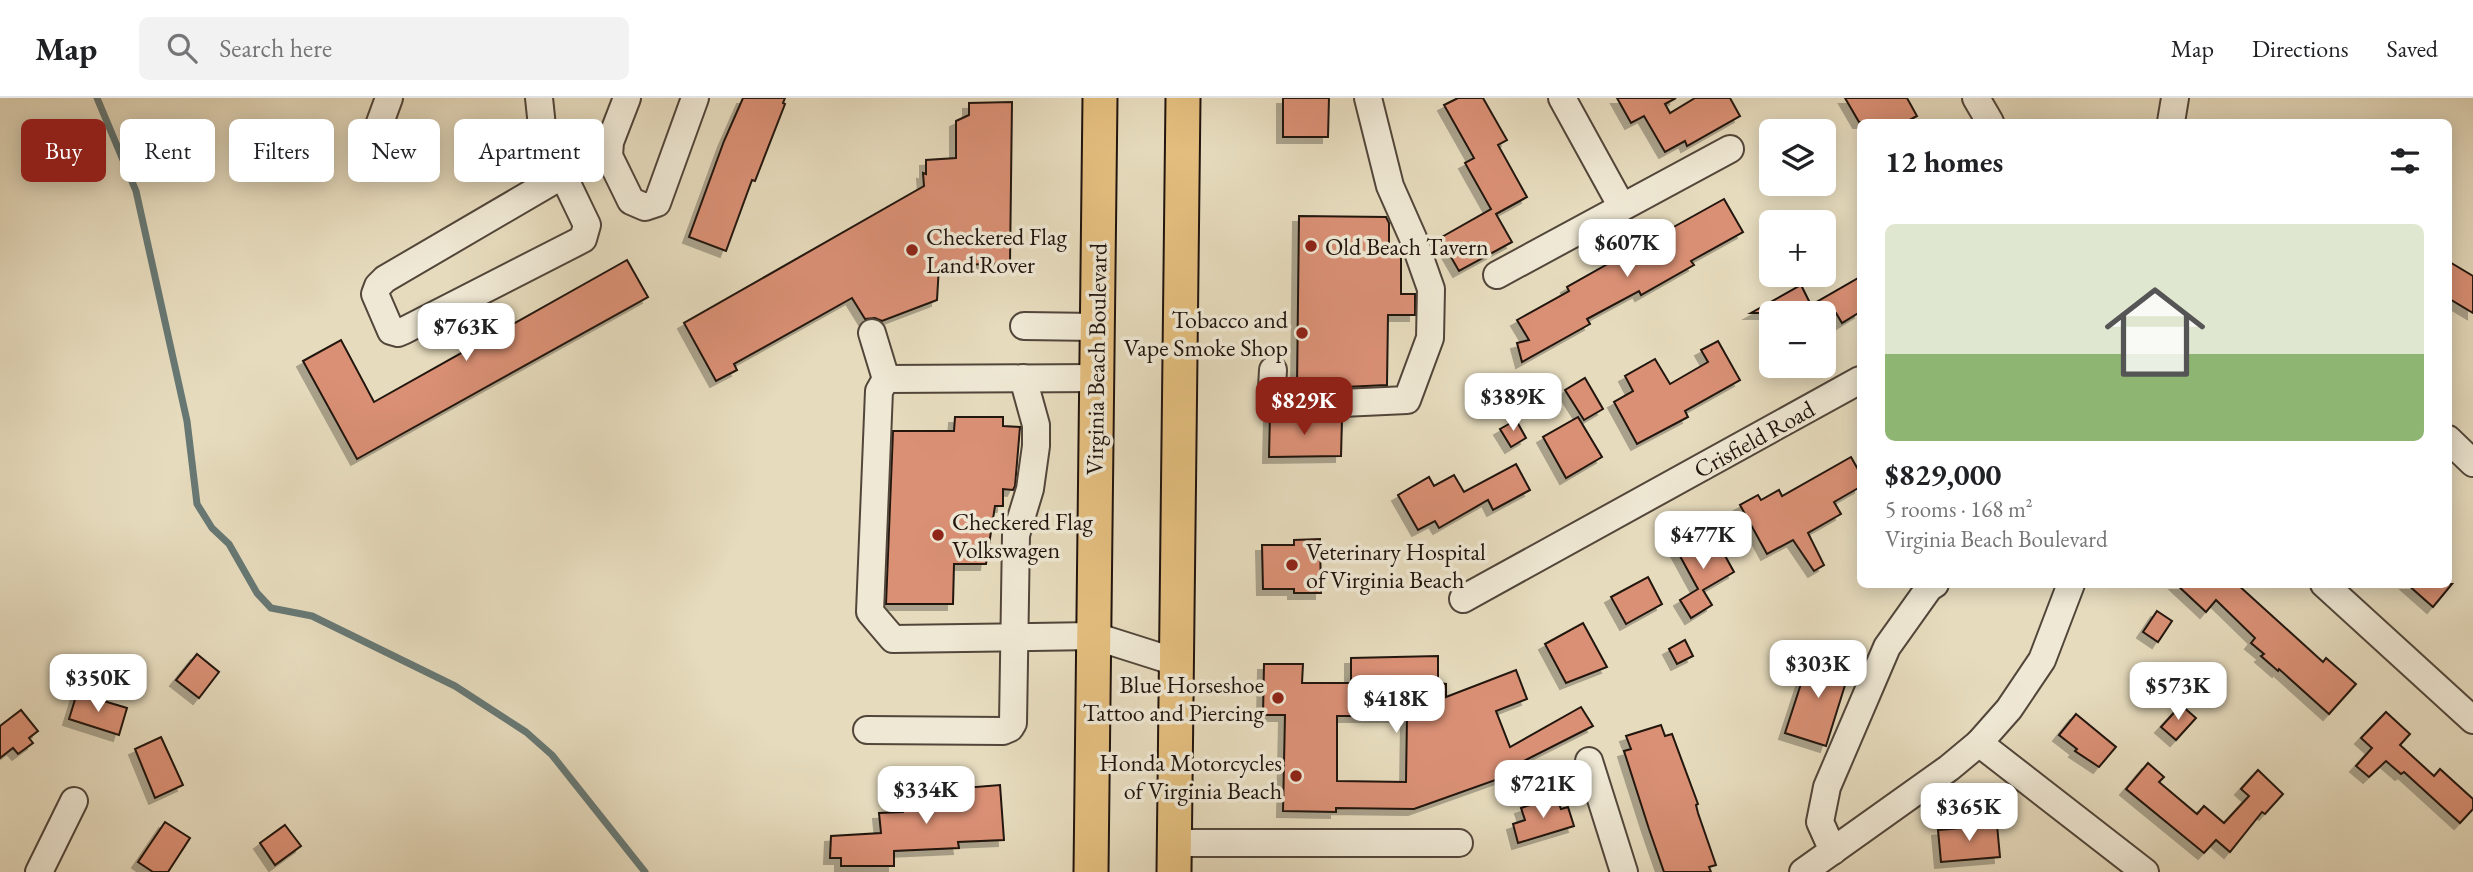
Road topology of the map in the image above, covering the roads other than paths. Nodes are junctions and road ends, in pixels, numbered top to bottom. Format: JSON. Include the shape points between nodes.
{"nodes":[{"id":1,"x":389,"y":98,"type":"edge"},
{"id":2,"x":539,"y":98,"type":"edge"},
{"id":3,"x":626,"y":98,"type":"edge"},
{"id":4,"x":695,"y":98,"type":"edge"},
{"id":5,"x":1100,"y":98,"type":"edge"},
{"id":6,"x":1183,"y":98,"type":"edge"},
{"id":7,"x":1368,"y":98,"type":"edge"},
{"id":8,"x":1562,"y":98,"type":"edge"},
{"id":9,"x":1976,"y":98,"type":"edge"},
{"id":10,"x":2175,"y":98,"type":"edge"},
{"id":11,"x":381,"y":119,"type":"edge"},
{"id":12,"x":541,"y":119,"type":"edge"},
{"id":13,"x":1988,"y":119,"type":"edge"},
{"id":14,"x":2172,"y":119,"type":"edge"},
{"id":15,"x":1730,"y":149,"type":"dead end"},
{"id":16,"x":563,"y":175,"type":"joint"},
{"id":17,"x":1622,"y":207,"type":"junction"},
{"id":18,"x":1497,"y":275,"type":"dead end"},
{"id":19,"x":1024,"y":326,"type":"dead end"},
{"id":20,"x":1096,"y":327,"type":"junction"},
{"id":21,"x":872,"y":332,"type":"dead end"},
{"id":22,"x":1273,"y":370,"type":"dead end"},
{"id":23,"x":1095,"y":377,"type":"junction"},
{"id":24,"x":1023,"y":378,"type":"junction"},
{"id":25,"x":886,"y":379,"type":"junction"},
{"id":26,"x":1857,"y":382,"type":"edge"},
{"id":27,"x":2452,"y":443,"type":"edge"},
{"id":28,"x":2473,"y":463,"type":"edge"},
{"id":29,"x":1929,"y":588,"type":"edge"},
{"id":30,"x":2069,"y":588,"type":"edge"},
{"id":31,"x":2327,"y":588,"type":"edge"},
{"id":32,"x":1463,"y":599,"type":"dead end"},
{"id":33,"x":1094,"y":636,"type":"junction"},
{"id":34,"x":1015,"y":637,"type":"junction"},
{"id":35,"x":1176,"y":662,"type":"junction"},
{"id":36,"x":2473,"y":720,"type":"edge"},
{"id":37,"x":867,"y":730,"type":"dead end"},
{"id":38,"x":1979,"y":743,"type":"junction"},
{"id":39,"x":1590,"y":761,"type":"dead end"},
{"id":40,"x":74,"y":801,"type":"dead end"},
{"id":41,"x":1460,"y":843,"type":"dead end"},
{"id":42,"x":1833,"y":851,"type":"junction"},
{"id":43,"x":1174,"y":858,"type":"edge"},
{"id":44,"x":39,"y":872,"type":"edge"},
{"id":45,"x":1091,"y":872,"type":"edge"},
{"id":46,"x":1624,"y":872,"type":"edge"},
{"id":47,"x":1803,"y":872,"type":"edge"},
{"id":48,"x":2145,"y":872,"type":"edge"}],
"edges":[{"from":1,"to":11,"type":"street"},
{"from":2,"to":12,"type":"street"},
{"from":3,"to":4,"type":"street","via":[[609,156],[631,201],[645,207],[657,203]]},
{"from":5,"to":20,"type":"main road","name":"Virginia Beach Boulevard"},
{"from":6,"to":35,"type":"main road"},
{"from":7,"to":22,"type":"street","via":[[1390,186],[1431,289],[1430,338],[1407,400],[1298,405],[1272,388]]},
{"from":8,"to":17,"type":"street"},
{"from":9,"to":13,"type":"street"},
{"from":10,"to":14,"type":"street"},
{"from":15,"to":17,"type":"street"},
{"from":16,"to":16,"type":"street","via":[[587,225],[583,239],[405,330],[391,331],[375,294],[385,279]]},
{"from":17,"to":18,"type":"street"},
{"from":19,"to":20,"type":"street"},
{"from":20,"to":23,"type":"main road","name":"Virginia Beach Boulevard"},
{"from":21,"to":25,"type":"street"},
{"from":23,"to":24,"type":"street"},
{"from":23,"to":33,"type":"main road","name":"Virginia Beach Boulevard"},
{"from":24,"to":25,"type":"street"},
{"from":24,"to":34,"type":"street","via":[[1036,425],[1036,446],[1030,489],[1016,535]]},
{"from":25,"to":34,"type":"street","via":[[879,391],[870,612],[893,639]]},
{"from":26,"to":32,"type":"street","name":"Crisfield Road"},
{"from":27,"to":28,"type":"street"},
{"from":29,"to":42,"type":"street","via":[[1886,647],[1827,787],[1820,822]]},
{"from":30,"to":38,"type":"street","via":[[2042,660]]},
{"from":31,"to":36,"type":"street"},
{"from":33,"to":34,"type":"street"},
{"from":33,"to":35,"type":"street"},
{"from":33,"to":45,"type":"main road","name":"Virginia Beach Boulevard"},
{"from":34,"to":37,"type":"street","via":[[1010,728]]},
{"from":35,"to":43,"type":"main road"},
{"from":38,"to":42,"type":"street"},
{"from":38,"to":48,"type":"street"},
{"from":39,"to":46,"type":"street"},
{"from":40,"to":44,"type":"street"},
{"from":41,"to":43,"type":"street"},
{"from":42,"to":47,"type":"street"}]}
